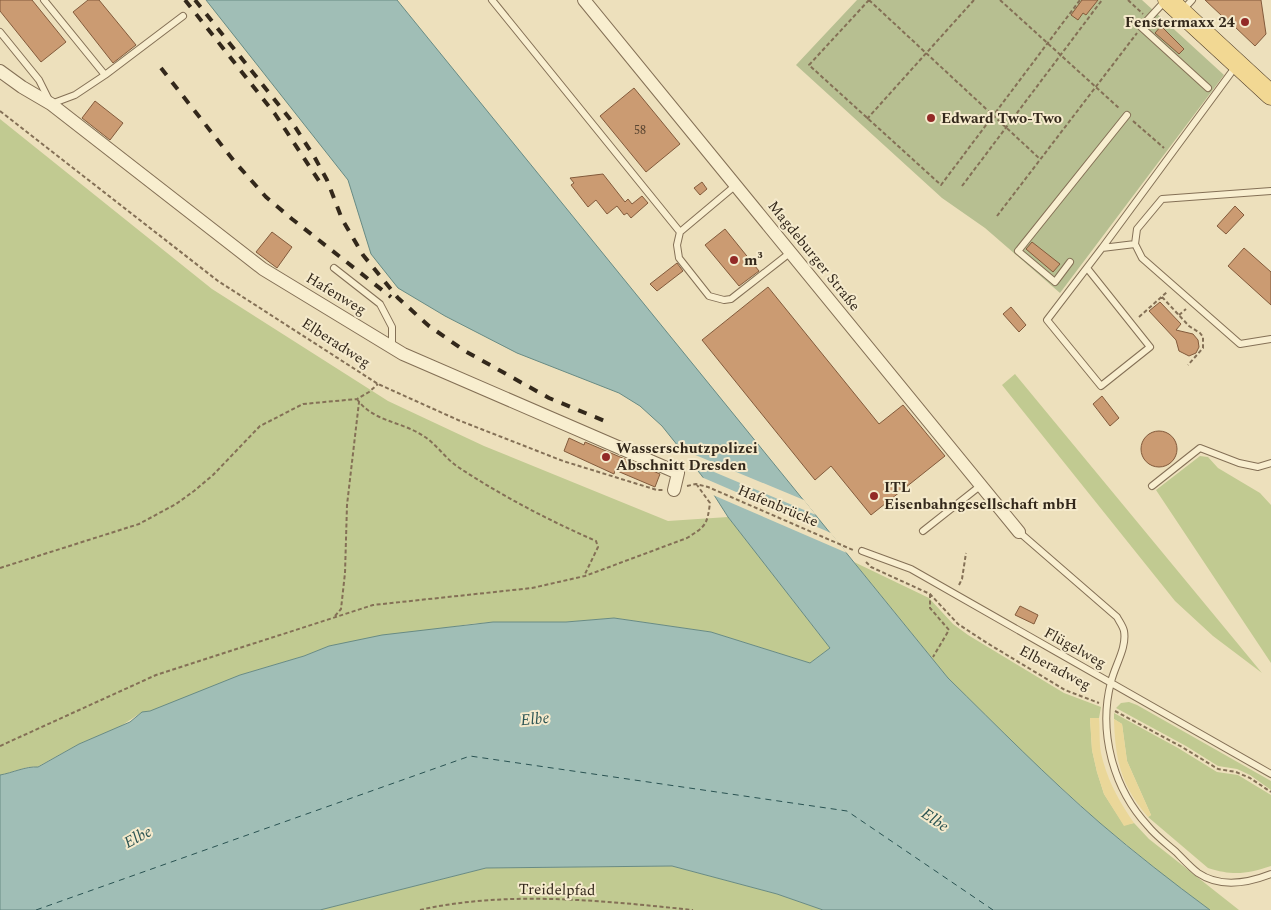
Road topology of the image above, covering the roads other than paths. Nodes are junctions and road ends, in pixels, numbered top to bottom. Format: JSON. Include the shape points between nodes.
{"nodes":[{"id":1,"x":44,"y":0,"type":"edge"},
{"id":2,"x":492,"y":0,"type":"edge"},
{"id":3,"x":584,"y":0,"type":"edge"},
{"id":4,"x":1177,"y":3,"type":"edge"},
{"id":5,"x":183,"y":16,"type":"dead end"},
{"id":6,"x":0,"y":32,"type":"edge"},
{"id":7,"x":1238,"y":64,"type":"junction"},
{"id":8,"x":0,"y":70,"type":"edge"},
{"id":9,"x":104,"y":75,"type":"junction"},
{"id":10,"x":1208,"y":88,"type":"dead end"},
{"id":11,"x":1271,"y":95,"type":"edge"},
{"id":12,"x":51,"y":104,"type":"junction"},
{"id":13,"x":1128,"y":115,"type":"road end"},
{"id":14,"x":736,"y":185,"type":"junction"},
{"id":15,"x":1271,"y":191,"type":"edge"},
{"id":16,"x":680,"y":232,"type":"junction"},
{"id":17,"x":1135,"y":244,"type":"junction"},
{"id":18,"x":1102,"y":248,"type":"junction"},
{"id":19,"x":791,"y":252,"type":"junction"},
{"id":20,"x":1070,"y":262,"type":"dead end"},
{"id":21,"x":334,"y":268,"type":"dead end"},
{"id":22,"x":1087,"y":268,"type":"junction"},
{"id":23,"x":1271,"y":339,"type":"edge"},
{"id":24,"x":392,"y":347,"type":"junction"},
{"id":25,"x":1271,"y":463,"type":"edge"},
{"id":26,"x":980,"y":486,"type":"junction"},
{"id":27,"x":1152,"y":486,"type":"dead end"},
{"id":28,"x":674,"y":490,"type":"road end"},
{"id":29,"x":923,"y":531,"type":"dead end"},
{"id":30,"x":1019,"y":532,"type":"joint"},
{"id":31,"x":862,"y":551,"type":"dead end"},
{"id":32,"x":1110,"y":682,"type":"junction"},
{"id":33,"x":1271,"y":774,"type":"edge"},
{"id":34,"x":1271,"y":874,"type":"edge"}],
"edges":[{"from":1,"to":9,"type":"lane"},
{"from":2,"to":16,"type":"lane"},
{"from":3,"to":14,"type":"street","name":"Magdeburger Straße"},
{"from":4,"to":7,"type":"main road"},
{"from":4,"to":10,"type":"lane","via":[[1148,19],[1141,27]]},
{"from":5,"to":9,"type":"lane"},
{"from":6,"to":12,"type":"lane","via":[[39,80]]},
{"from":7,"to":11,"type":"main road"},
{"from":7,"to":18,"type":"lane"},
{"from":8,"to":12,"type":"street","name":"Hafenweg"},
{"from":9,"to":12,"type":"lane","via":[[75,95]]},
{"from":12,"to":24,"type":"street","name":"Hafenweg","via":[[263,269]]},
{"from":13,"to":20,"type":"lane","via":[[1018,251],[1055,282]]},
{"from":14,"to":16,"type":"lane"},
{"from":14,"to":19,"type":"street","name":"Magdeburger Straße"},
{"from":15,"to":17,"type":"lane","via":[[1162,199],[1137,229]]},
{"from":16,"to":19,"type":"lane","via":[[676,245],[679,258],[709,296],[718,300],[737,295]]},
{"from":17,"to":18,"type":"lane"},
{"from":17,"to":23,"type":"lane","via":[[1142,258],[1240,344]]},
{"from":18,"to":22,"type":"lane"},
{"from":19,"to":26,"type":"street","name":"Magdeburger Straße"},
{"from":21,"to":24,"type":"lane","via":[[380,304],[392,327]]},
{"from":22,"to":22,"type":"lane","via":[[1047,320],[1101,386],[1150,347]]},
{"from":24,"to":28,"type":"street","name":"Hafenweg","via":[[678,473]]},
{"from":25,"to":27,"type":"lane","via":[[1258,467],[1239,463],[1200,448]]},
{"from":26,"to":29,"type":"lane"},
{"from":26,"to":30,"type":"street","name":"Magdeburger Straße"},
{"from":30,"to":32,"type":"lane","via":[[1118,617],[1124,630],[1124,644]]},
{"from":31,"to":32,"type":"lane","name":"Flügelweg","via":[[910,569]]},
{"from":32,"to":33,"type":"lane","name":"Flügelweg"},
{"from":32,"to":34,"type":"lane","via":[[1106,718],[1114,773],[1134,810],[1148,827],[1199,873],[1219,882],[1234,883]]}]}
